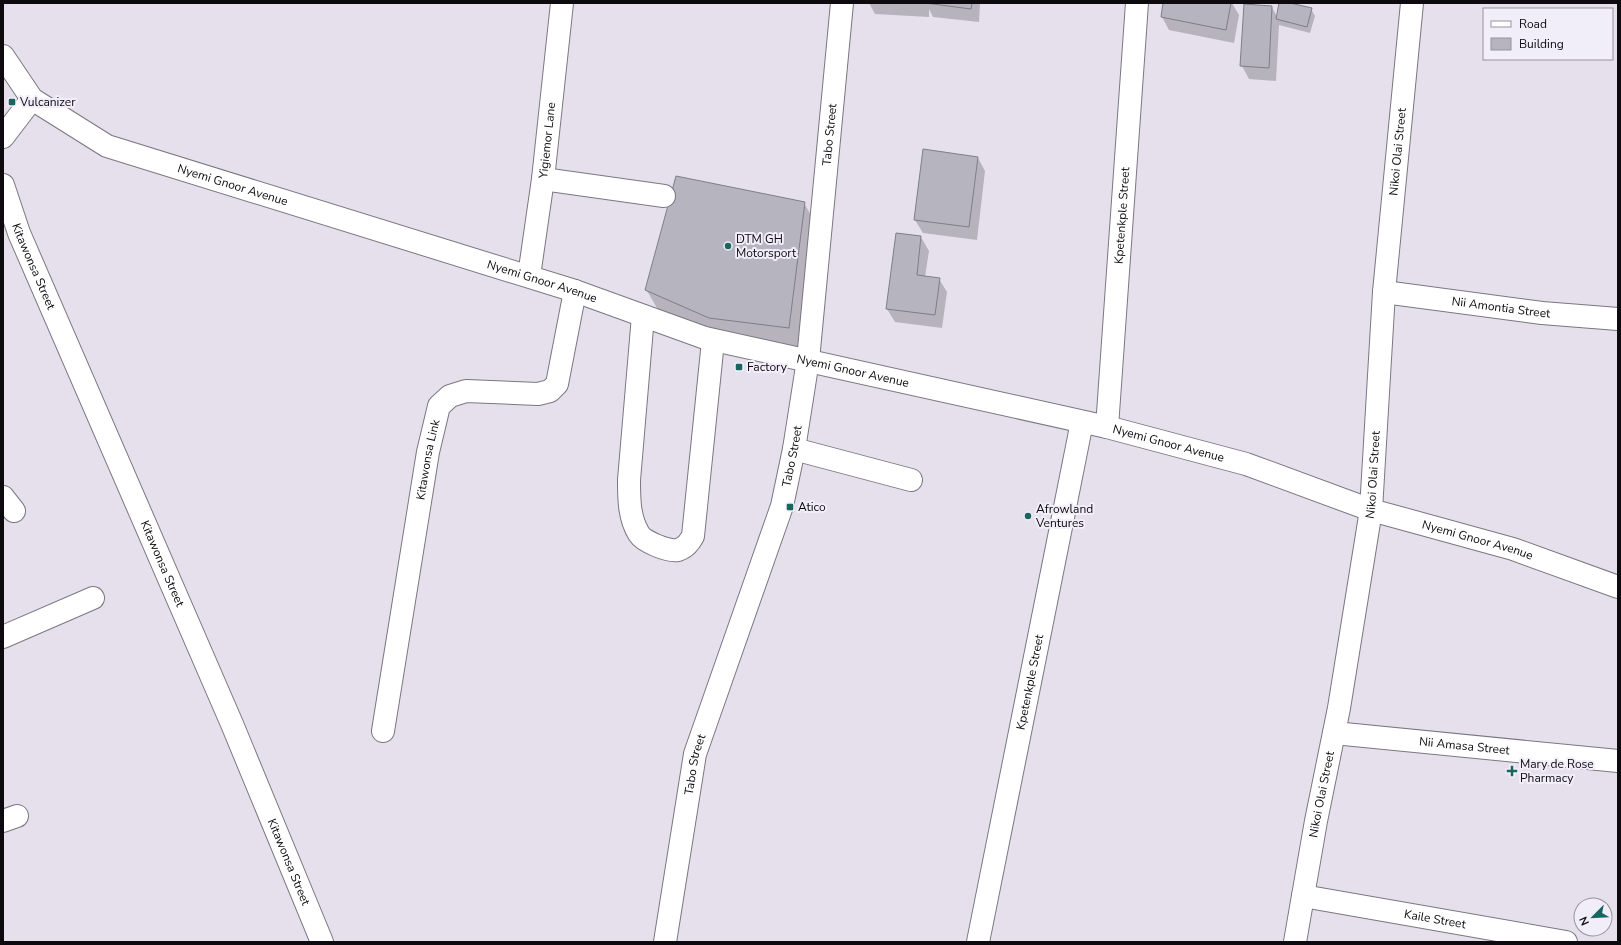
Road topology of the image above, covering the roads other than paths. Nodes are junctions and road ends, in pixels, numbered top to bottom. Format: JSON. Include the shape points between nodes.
{"nodes":[{"id":1,"x":562,"y":3,"type":"edge"},
{"id":2,"x":842,"y":3,"type":"edge"},
{"id":3,"x":1137,"y":3,"type":"edge"},
{"id":4,"x":1412,"y":3,"type":"edge"},
{"id":5,"x":3,"y":56,"type":"edge"},
{"id":6,"x":32,"y":99,"type":"junction"},
{"id":7,"x":3,"y":137,"type":"edge"},
{"id":8,"x":543,"y":178,"type":"junction"},
{"id":9,"x":3,"y":185,"type":"edge"},
{"id":10,"x":664,"y":196,"type":"dead end"},
{"id":11,"x":529,"y":276,"type":"junction"},
{"id":12,"x":575,"y":291,"type":"junction"},
{"id":13,"x":1384,"y":292,"type":"junction"},
{"id":14,"x":643,"y":316,"type":"junction"},
{"id":15,"x":1618,"y":319,"type":"edge"},
{"id":16,"x":713,"y":341,"type":"junction"},
{"id":17,"x":808,"y":360,"type":"junction"},
{"id":18,"x":1082,"y":422,"type":"junction"},
{"id":19,"x":1107,"y":427,"type":"junction"},
{"id":20,"x":794,"y":449,"type":"junction"},
{"id":21,"x":911,"y":480,"type":"dead end"},
{"id":22,"x":1371,"y":510,"type":"junction"},
{"id":23,"x":1618,"y":587,"type":"edge"},
{"id":24,"x":93,"y":598,"type":"dead end"},
{"id":25,"x":3,"y":637,"type":"edge"},
{"id":26,"x":383,"y":731,"type":"dead end"},
{"id":27,"x":1334,"y":733,"type":"junction"},
{"id":28,"x":1618,"y":761,"type":"edge"},
{"id":29,"x":1303,"y":896,"type":"junction"},
{"id":30,"x":322,"y":942,"type":"edge"},
{"id":31,"x":665,"y":942,"type":"edge"},
{"id":32,"x":978,"y":942,"type":"edge"},
{"id":33,"x":1295,"y":942,"type":"edge"},
{"id":34,"x":1566,"y":942,"type":"edge"}],
"edges":[{"from":1,"to":8,"type":"street","name":"Yigiemor Lane"},
{"from":2,"to":17,"type":"street","name":"Tabo Street"},
{"from":3,"to":19,"type":"street","name":"Kpetenkple Street"},
{"from":4,"to":13,"type":"street","name":"Nikoi Olai Street"},
{"from":5,"to":6,"type":"street"},
{"from":6,"to":7,"type":"street"},
{"from":6,"to":11,"type":"street","name":"Nyemi Gnoor Avenue","via":[[107,146]]},
{"from":8,"to":10,"type":"street"},
{"from":8,"to":11,"type":"street","name":"Yigiemor Lane"},
{"from":9,"to":30,"type":"street","name":"Kitawonsa Street","via":[[19,233],[232,724]]},
{"from":11,"to":12,"type":"street","name":"Nyemi Gnoor Avenue"},
{"from":12,"to":14,"type":"street","name":"Nyemi Gnoor Avenue"},
{"from":12,"to":26,"type":"street","name":"Kitawonsa Link","via":[[557,384],[550,391],[538,394],[466,391],[450,396],[438,406],[428,452]]},
{"from":13,"to":15,"type":"street","name":"Nii Amontia Street"},
{"from":13,"to":22,"type":"street","name":"Nikoi Olai Street"},
{"from":14,"to":16,"type":"street","name":"Nyemi Gnoor Avenue"},
{"from":14,"to":16,"type":"street","via":[[629,504],[633,523],[640,536],[651,544],[676,550],[688,545],[693,536]]},
{"from":16,"to":17,"type":"street","name":"Nyemi Gnoor Avenue"},
{"from":17,"to":18,"type":"street","name":"Nyemi Gnoor Avenue"},
{"from":17,"to":20,"type":"street","name":"Tabo Street"},
{"from":18,"to":19,"type":"street","name":"Nyemi Gnoor Avenue"},
{"from":18,"to":32,"type":"street","name":"Kpetenkple Street"},
{"from":19,"to":22,"type":"street","name":"Nyemi Gnoor Avenue","via":[[1246,464]]},
{"from":20,"to":21,"type":"street"},
{"from":20,"to":31,"type":"street","name":"Tabo Street","via":[[782,506],[695,754]]},
{"from":22,"to":23,"type":"street","name":"Nyemi Gnoor Avenue","via":[[1513,549]]},
{"from":22,"to":27,"type":"street","name":"Nikoi Olai Street"},
{"from":24,"to":25,"type":"street"},
{"from":27,"to":28,"type":"street","name":"Nii Amasa Street"},
{"from":27,"to":29,"type":"street","name":"Nikoi Olai Street"},
{"from":29,"to":33,"type":"street","name":"Nikoi Olai Street"},
{"from":29,"to":34,"type":"street","name":"Kaile Street"}]}
